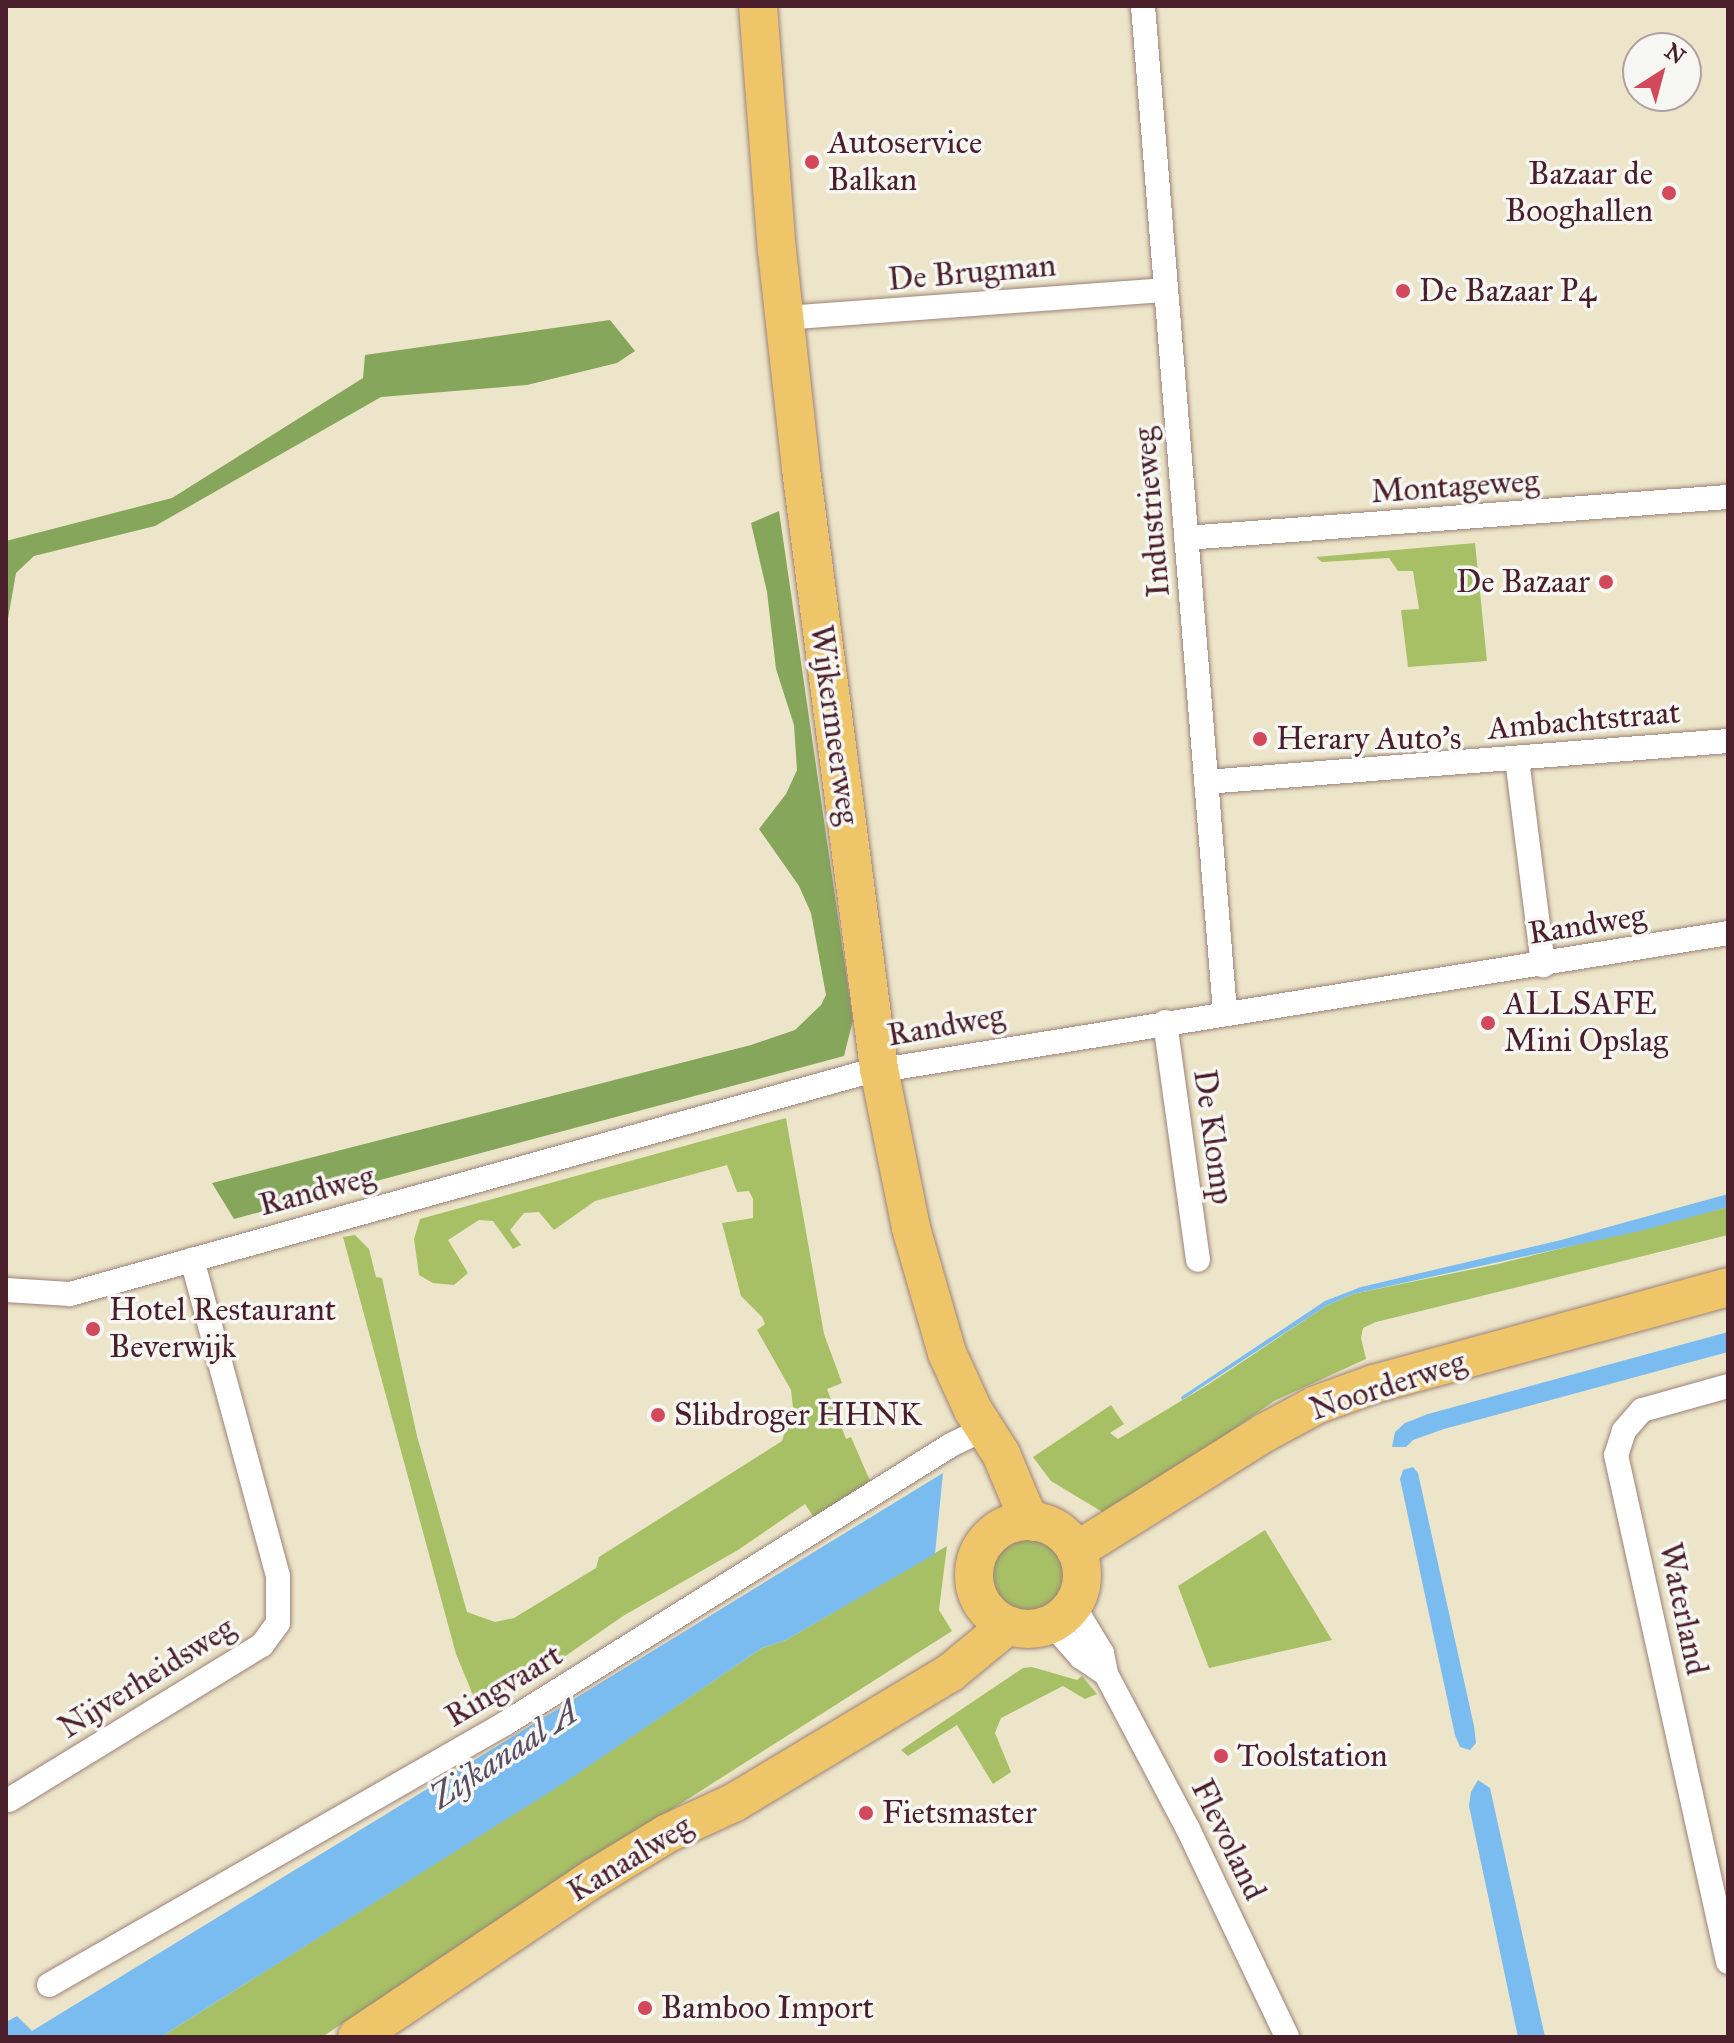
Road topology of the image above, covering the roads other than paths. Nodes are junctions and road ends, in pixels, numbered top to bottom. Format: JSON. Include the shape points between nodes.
{"nodes":[{"id":1,"x":758,"y":6,"type":"edge"},
{"id":2,"x":1143,"y":6,"type":"edge"},
{"id":3,"x":1165,"y":290,"type":"junction"},
{"id":4,"x":784,"y":318,"type":"junction"},
{"id":5,"x":1728,"y":497,"type":"edge"},
{"id":6,"x":1186,"y":538,"type":"junction"},
{"id":7,"x":1728,"y":741,"type":"edge"},
{"id":8,"x":1517,"y":759,"type":"junction"},
{"id":9,"x":1206,"y":782,"type":"junction"},
{"id":10,"x":1728,"y":933,"type":"edge"},
{"id":11,"x":1543,"y":965,"type":"junction"},
{"id":12,"x":1225,"y":1012,"type":"junction"},
{"id":13,"x":1165,"y":1022,"type":"junction"},
{"id":14,"x":879,"y":1069,"type":"junction"},
{"id":15,"x":192,"y":1259,"type":"junction"},
{"id":16,"x":1198,"y":1260,"type":"dead end"},
{"id":17,"x":1728,"y":1287,"type":"edge"},
{"id":18,"x":6,"y":1290,"type":"edge"},
{"id":19,"x":1728,"y":1386,"type":"edge"},
{"id":20,"x":984,"y":1429,"type":"junction"},
{"id":21,"x":1034,"y":1522,"type":"junction"},
{"id":22,"x":994,"y":1533,"type":"junction"},
{"id":23,"x":1076,"y":1551,"type":"junction"},
{"id":24,"x":978,"y":1597,"type":"junction"},
{"id":25,"x":1062,"y":1614,"type":"junction"},
{"id":26,"x":1008,"y":1625,"type":"junction"},
{"id":27,"x":911,"y":1696,"type":"junction"},
{"id":28,"x":9,"y":1800,"type":"dead end"},
{"id":29,"x":1728,"y":1962,"type":"edge"},
{"id":30,"x":49,"y":1985,"type":"dead end"},
{"id":31,"x":357,"y":2037,"type":"edge"},
{"id":32,"x":1287,"y":2037,"type":"edge"}],
"edges":[{"from":1,"to":4,"type":"main road","name":"Wijkermeerweg"},
{"from":2,"to":3,"type":"street","name":"Industrieweg"},
{"from":3,"to":4,"type":"street","name":"De Brugman"},
{"from":3,"to":6,"type":"street","name":"Industrieweg"},
{"from":4,"to":14,"type":"main road","name":"Wijkermeerweg"},
{"from":5,"to":6,"type":"street","name":"Montageweg"},
{"from":6,"to":9,"type":"street","name":"Industrieweg"},
{"from":7,"to":8,"type":"street","name":"Ambachtstraat"},
{"from":8,"to":9,"type":"street","name":"Ambachtstraat"},
{"from":8,"to":11,"type":"street"},
{"from":9,"to":12,"type":"street","name":"Industrieweg"},
{"from":10,"to":11,"type":"street","name":"Randweg"},
{"from":11,"to":12,"type":"street","name":"Randweg"},
{"from":12,"to":13,"type":"street","name":"Randweg"},
{"from":13,"to":14,"type":"street","name":"Randweg"},
{"from":13,"to":16,"type":"street","name":"De Klomp"},
{"from":14,"to":15,"type":"street","name":"Randweg"},
{"from":14,"to":20,"type":"main road","name":"Wijkermeerweg","via":[[927,1287],[947,1353]]},
{"from":15,"to":18,"type":"street","name":"Randweg","via":[[70,1294]]},
{"from":15,"to":28,"type":"street","name":"Nijverheidsweg","via":[[278,1576],[278,1623],[262,1645]]},
{"from":17,"to":23,"type":"main road","name":"Noorderweg","via":[[1374,1384],[1316,1405]]},
{"from":19,"to":29,"type":"street","name":"Waterland","via":[[1642,1410],[1624,1431],[1616,1455]]},
{"from":20,"to":21,"type":"main road","name":"Wijkermeerweg"},
{"from":20,"to":22,"type":"main road","name":"Wijkermeerweg","via":[[996,1506]]},
{"from":20,"to":30,"type":"street","name":"Ringvaart","via":[[506,1723]]},
{"from":21,"to":22,"type":"main road"},
{"from":21,"to":23,"type":"main road","via":[[1066,1537]]},
{"from":22,"to":24,"type":"main road","via":[[974,1569]]},
{"from":23,"to":25,"type":"main road","via":[[1082,1579]]},
{"from":24,"to":26,"type":"main road"},
{"from":24,"to":27,"type":"main road","name":"Kanaalweg","via":[[957,1645]]},
{"from":25,"to":26,"type":"main road","via":[[1030,1629]]},
{"from":25,"to":32,"type":"street","name":"Flevoland","via":[[1081,1657],[1106,1674],[1188,1829]]},
{"from":26,"to":27,"type":"main road","name":"Kanaalweg","via":[[950,1673]]},
{"from":27,"to":31,"type":"main road","name":"Kanaalweg","via":[[735,1802],[606,1870]]}]}
